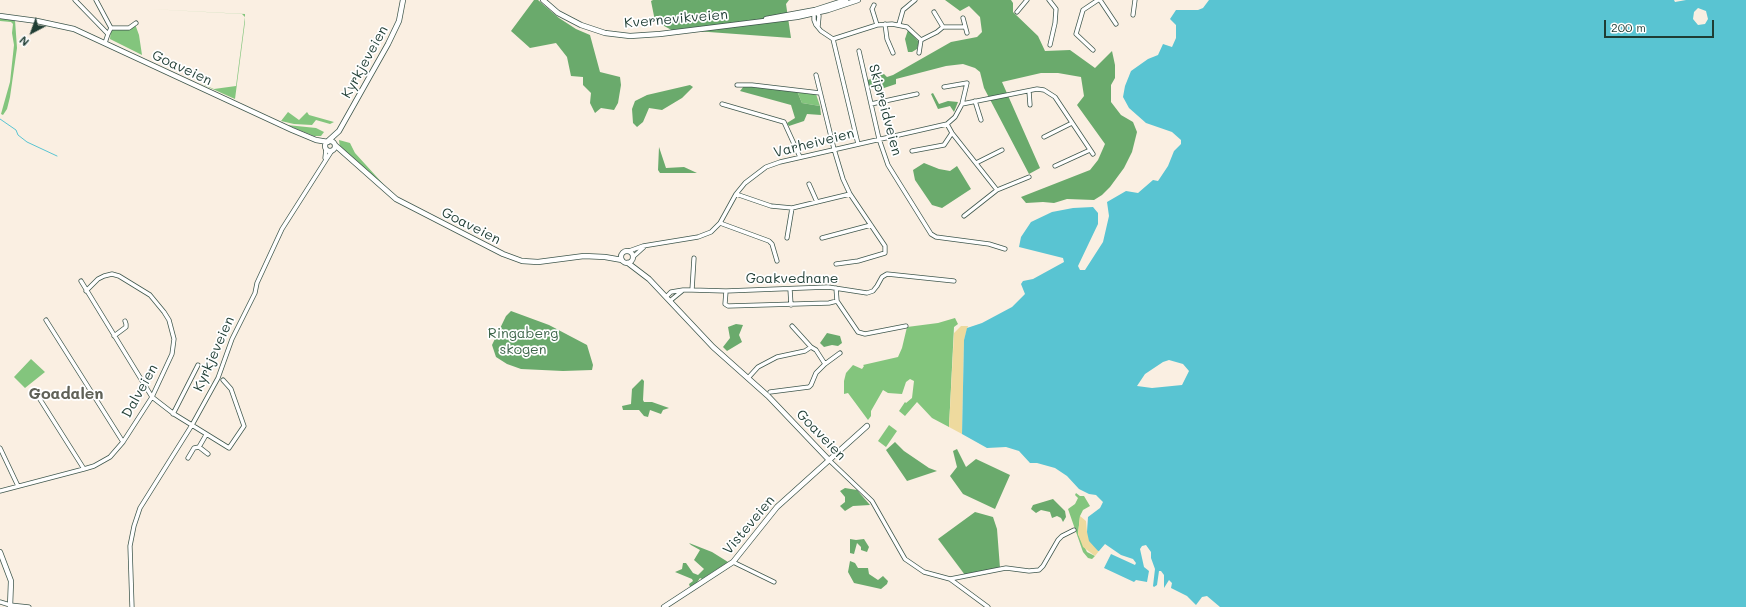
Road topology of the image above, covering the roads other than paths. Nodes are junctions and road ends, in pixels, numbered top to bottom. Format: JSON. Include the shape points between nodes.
{"nodes":[{"id":1,"x":75,"y":0,"type":"edge"},
{"id":2,"x":96,"y":0,"type":"edge"},
{"id":3,"x":403,"y":0,"type":"edge"},
{"id":4,"x":543,"y":0,"type":"edge"},
{"id":5,"x":846,"y":0,"type":"edge"},
{"id":6,"x":858,"y":0,"type":"edge"},
{"id":7,"x":915,"y":0,"type":"edge"},
{"id":8,"x":1027,"y":0,"type":"edge"},
{"id":9,"x":1049,"y":0,"type":"edge"},
{"id":10,"x":1099,"y":0,"type":"edge"},
{"id":11,"x":1134,"y":0,"type":"edge"},
{"id":12,"x":874,"y":5,"type":"dead end"},
{"id":13,"x":816,"y":12,"type":"junction"},
{"id":14,"x":934,"y":12,"type":"dead end"},
{"id":15,"x":1017,"y":12,"type":"dead end"},
{"id":16,"x":1133,"y":15,"type":"dead end"},
{"id":17,"x":0,"y":16,"type":"edge"},
{"id":18,"x":962,"y":18,"type":"dead end"},
{"id":19,"x":136,"y":23,"type":"dead end"},
{"id":20,"x":885,"y":24,"type":"junction"},
{"id":21,"x":899,"y":24,"type":"junction"},
{"id":22,"x":1116,"y":24,"type":"dead end"},
{"id":23,"x":877,"y":26,"type":"junction"},
{"id":24,"x":943,"y":27,"type":"junction"},
{"id":25,"x":964,"y":27,"type":"junction"},
{"id":26,"x":111,"y":28,"type":"junction"},
{"id":27,"x":967,"y":33,"type":"dead end"},
{"id":28,"x":108,"y":34,"type":"junction"},
{"id":29,"x":833,"y":39,"type":"junction"},
{"id":30,"x":921,"y":40,"type":"junction"},
{"id":31,"x":106,"y":44,"type":"junction"},
{"id":32,"x":1050,"y":45,"type":"dead end"},
{"id":33,"x":1093,"y":50,"type":"dead end"},
{"id":34,"x":859,"y":51,"type":"dead end"},
{"id":35,"x":893,"y":53,"type":"dead end"},
{"id":36,"x":918,"y":53,"type":"dead end"},
{"id":37,"x":816,"y":75,"type":"dead end"},
{"id":38,"x":737,"y":85,"type":"dead end"},
{"id":39,"x":944,"y":87,"type":"dead end"},
{"id":40,"x":1029,"y":91,"type":"junction"},
{"id":41,"x":820,"y":93,"type":"junction"},
{"id":42,"x":917,"y":94,"type":"dead end"},
{"id":43,"x":975,"y":101,"type":"junction"},
{"id":44,"x":722,"y":104,"type":"dead end"},
{"id":45,"x":871,"y":104,"type":"junction"},
{"id":46,"x":962,"y":104,"type":"junction"},
{"id":47,"x":1030,"y":105,"type":"dead end"},
{"id":48,"x":981,"y":120,"type":"dead end"},
{"id":49,"x":1072,"y":123,"type":"junction"},
{"id":50,"x":947,"y":124,"type":"junction"},
{"id":51,"x":339,"y":132,"type":"junction"},
{"id":52,"x":952,"y":133,"type":"junction"},
{"id":53,"x":1044,"y":137,"type":"dead end"},
{"id":54,"x":879,"y":138,"type":"junction"},
{"id":55,"x":316,"y":140,"type":"junction"},
{"id":56,"x":328,"y":142,"type":"junction"},
{"id":57,"x":858,"y":144,"type":"junction"},
{"id":58,"x":335,"y":145,"type":"junction"},
{"id":59,"x":325,"y":149,"type":"junction"},
{"id":60,"x":834,"y":149,"type":"junction"},
{"id":61,"x":1002,"y":150,"type":"dead end"},
{"id":62,"x":1090,"y":150,"type":"junction"},
{"id":63,"x":332,"y":151,"type":"junction"},
{"id":64,"x":912,"y":151,"type":"dead end"},
{"id":65,"x":1093,"y":154,"type":"dead end"},
{"id":66,"x":346,"y":156,"type":"junction"},
{"id":67,"x":800,"y":157,"type":"junction"},
{"id":68,"x":325,"y":159,"type":"junction"},
{"id":69,"x":976,"y":163,"type":"junction"},
{"id":70,"x":1055,"y":166,"type":"dead end"},
{"id":71,"x":1029,"y":177,"type":"dead end"},
{"id":72,"x":809,"y":184,"type":"dead end"},
{"id":73,"x":997,"y":190,"type":"junction"},
{"id":74,"x":736,"y":194,"type":"junction"},
{"id":75,"x":850,"y":194,"type":"junction"},
{"id":76,"x":818,"y":202,"type":"junction"},
{"id":77,"x":792,"y":208,"type":"junction"},
{"id":78,"x":964,"y":216,"type":"dead end"},
{"id":79,"x":720,"y":223,"type":"junction"},
{"id":80,"x":871,"y":225,"type":"junction"},
{"id":81,"x":787,"y":238,"type":"dead end"},
{"id":82,"x":822,"y":238,"type":"dead end"},
{"id":83,"x":646,"y":245,"type":"junction"},
{"id":84,"x":1005,"y":249,"type":"dead end"},
{"id":85,"x":629,"y":251,"type":"junction"},
{"id":86,"x":623,"y":253,"type":"junction"},
{"id":87,"x":605,"y":257,"type":"junction"},
{"id":88,"x":633,"y":258,"type":"junction"},
{"id":89,"x":694,"y":258,"type":"dead end"},
{"id":90,"x":622,"y":260,"type":"junction"},
{"id":91,"x":777,"y":261,"type":"dead end"},
{"id":92,"x":628,"y":263,"type":"junction"},
{"id":93,"x":836,"y":264,"type":"dead end"},
{"id":94,"x":639,"y":269,"type":"junction"},
{"id":95,"x":81,"y":281,"type":"dead end"},
{"id":96,"x":954,"y":281,"type":"dead end"},
{"id":97,"x":790,"y":288,"type":"junction"},
{"id":98,"x":836,"y":288,"type":"junction"},
{"id":99,"x":683,"y":290,"type":"junction"},
{"id":100,"x":692,"y":290,"type":"junction"},
{"id":101,"x":86,"y":291,"type":"junction"},
{"id":102,"x":726,"y":291,"type":"junction"},
{"id":103,"x":667,"y":296,"type":"junction"},
{"id":104,"x":671,"y":300,"type":"junction"},
{"id":105,"x":837,"y":301,"type":"junction"},
{"id":106,"x":791,"y":305,"type":"junction"},
{"id":107,"x":46,"y":320,"type":"dead end"},
{"id":108,"x":125,"y":321,"type":"dead end"},
{"id":109,"x":792,"y":326,"type":"dead end"},
{"id":110,"x":906,"y":326,"type":"dead end"},
{"id":111,"x":114,"y":336,"type":"junction"},
{"id":112,"x":812,"y":347,"type":"junction"},
{"id":113,"x":840,"y":354,"type":"dead end"},
{"id":114,"x":825,"y":364,"type":"junction"},
{"id":115,"x":198,"y":365,"type":"dead end"},
{"id":116,"x":748,"y":378,"type":"junction"},
{"id":117,"x":223,"y":380,"type":"dead end"},
{"id":118,"x":770,"y":392,"type":"dead end"},
{"id":119,"x":36,"y":394,"type":"dead end"},
{"id":120,"x":152,"y":397,"type":"junction"},
{"id":121,"x":174,"y":414,"type":"junction"},
{"id":122,"x":192,"y":425,"type":"junction"},
{"id":123,"x":867,"y":426,"type":"dead end"},
{"id":124,"x":206,"y":435,"type":"junction"},
{"id":125,"x":123,"y":442,"type":"junction"},
{"id":126,"x":198,"y":447,"type":"junction"},
{"id":127,"x":0,"y":448,"type":"edge"},
{"id":128,"x":208,"y":454,"type":"dead end"},
{"id":129,"x":188,"y":458,"type":"dead end"},
{"id":130,"x":829,"y":460,"type":"junction"},
{"id":131,"x":84,"y":469,"type":"junction"},
{"id":132,"x":18,"y":486,"type":"junction"},
{"id":133,"x":0,"y":491,"type":"edge"},
{"id":134,"x":1074,"y":530,"type":"dead end"},
{"id":135,"x":0,"y":552,"type":"edge"},
{"id":136,"x":733,"y":562,"type":"junction"},
{"id":137,"x":950,"y":579,"type":"junction"},
{"id":138,"x":774,"y":582,"type":"dead end"},
{"id":139,"x":0,"y":602,"type":"edge"},
{"id":140,"x":10,"y":606,"type":"edge"},
{"id":141,"x":29,"y":607,"type":"edge"},
{"id":142,"x":132,"y":607,"type":"edge"},
{"id":143,"x":664,"y":607,"type":"edge"},
{"id":144,"x":988,"y":607,"type":"edge"}],
"edges":[{"from":1,"to":28,"type":"street"},
{"from":2,"to":26,"type":"street"},
{"from":3,"to":51,"type":"main road","name":"Kyrkjeveien","via":[[392,36]]},
{"from":4,"to":13,"type":"main road","name":"Kvernevikveien","via":[[558,13],[580,25],[621,35],[649,35]]},
{"from":5,"to":13,"type":"main road","name":"Kvernevikveien"},
{"from":6,"to":13,"type":"main road","name":"Kvernevikveien"},
{"from":7,"to":21,"type":"street","via":[[903,10]]},
{"from":8,"to":15,"type":"street"},
{"from":9,"to":32,"type":"street","via":[[1056,8]]},
{"from":10,"to":22,"type":"street"},
{"from":10,"to":33,"type":"street","via":[[1083,10],[1076,34]]},
{"from":11,"to":16,"type":"street"},
{"from":12,"to":23,"type":"street","via":[[872,9]]},
{"from":13,"to":29,"type":"street","via":[[814,20],[818,27]]},
{"from":14,"to":24,"type":"street"},
{"from":17,"to":31,"type":"main road","name":"Goaveien","via":[[60,25]]},
{"from":18,"to":25,"type":"street"},
{"from":19,"to":26,"type":"street","via":[[129,28]]},
{"from":20,"to":21,"type":"street"},
{"from":20,"to":23,"type":"street"},
{"from":20,"to":35,"type":"street","via":[[887,39]]},
{"from":21,"to":30,"type":"street","via":[[914,32]]},
{"from":23,"to":29,"type":"street"},
{"from":24,"to":25,"type":"street"},
{"from":24,"to":30,"type":"street"},
{"from":25,"to":27,"type":"street"},
{"from":26,"to":28,"type":"street"},
{"from":28,"to":31,"type":"street"},
{"from":29,"to":57,"type":"street"},
{"from":30,"to":36,"type":"street"},
{"from":31,"to":55,"type":"main road","name":"Goaveien"},
{"from":34,"to":45,"type":"street","name":"Skipreidveien"},
{"from":37,"to":41,"type":"street"},
{"from":38,"to":41,"type":"street"},
{"from":39,"to":46,"type":"street","via":[[966,83]]},
{"from":40,"to":43,"type":"street"},
{"from":40,"to":47,"type":"street"},
{"from":40,"to":49,"type":"street","via":[[1037,89],[1052,93]]},
{"from":41,"to":60,"type":"street"},
{"from":42,"to":45,"type":"street"},
{"from":43,"to":46,"type":"street"},
{"from":43,"to":48,"type":"street"},
{"from":44,"to":67,"type":"street","via":[[784,122]]},
{"from":45,"to":54,"type":"street","name":"Skipreidveien"},
{"from":46,"to":50,"type":"street","via":[[955,117]]},
{"from":49,"to":53,"type":"street"},
{"from":49,"to":62,"type":"street"},
{"from":50,"to":52,"type":"street"},
{"from":50,"to":54,"type":"street","name":"Varheiveien"},
{"from":51,"to":56,"type":"main road","name":"Kyrkjeveien"},
{"from":51,"to":58,"type":"main road","name":"Kyrkjeveien"},
{"from":52,"to":64,"type":"street","via":[[944,145]]},
{"from":52,"to":69,"type":"street"},
{"from":54,"to":57,"type":"street","name":"Varheiveien"},
{"from":54,"to":84,"type":"street","name":"Skipreidveien","via":[[888,165],[931,234]]},
{"from":55,"to":56,"type":"main road","name":"Goaveien"},
{"from":55,"to":59,"type":"main road","name":"Goaveien"},
{"from":56,"to":58,"type":"main road","name":"Goaveien"},
{"from":56,"to":59,"type":"main road"},
{"from":57,"to":60,"type":"street","name":"Varheiveien"},
{"from":58,"to":63,"type":"main road"},
{"from":58,"to":66,"type":"main road","name":"Goaveien"},
{"from":59,"to":63,"type":"main road","name":"Goaveien"},
{"from":59,"to":68,"type":"street","name":"Kyrkjeveien"},
{"from":60,"to":67,"type":"street","name":"Varheiveien"},
{"from":60,"to":75,"type":"street"},
{"from":61,"to":69,"type":"street"},
{"from":62,"to":65,"type":"street"},
{"from":62,"to":70,"type":"street"},
{"from":63,"to":66,"type":"main road","name":"Goaveien"},
{"from":63,"to":68,"type":"street","name":"Kyrkjeveien"},
{"from":66,"to":87,"type":"main road","name":"Goaveien","via":[[403,203],[508,256],[522,261],[538,262],[578,256]]},
{"from":67,"to":74,"type":"street","name":"Varheiveien","via":[[766,167],[755,174]]},
{"from":68,"to":122,"type":"street","name":"Kyrkjeveien","via":[[284,225],[232,339],[218,378]]},
{"from":69,"to":73,"type":"street"},
{"from":71,"to":73,"type":"street"},
{"from":72,"to":76,"type":"street"},
{"from":73,"to":78,"type":"street"},
{"from":74,"to":77,"type":"street","via":[[771,206]]},
{"from":74,"to":79,"type":"street","name":"Varheiveien"},
{"from":75,"to":76,"type":"street"},
{"from":75,"to":80,"type":"street"},
{"from":76,"to":77,"type":"street"},
{"from":77,"to":81,"type":"street"},
{"from":79,"to":83,"type":"street","name":"Varheiveien","via":[[704,235]]},
{"from":79,"to":91,"type":"street","via":[[769,241]]},
{"from":80,"to":82,"type":"street"},
{"from":80,"to":93,"type":"street","via":[[885,246],[885,253]]},
{"from":83,"to":85,"type":"street","name":"Varheiveien"},
{"from":83,"to":88,"type":"street"},
{"from":85,"to":86,"type":"main road"},
{"from":85,"to":88,"type":"main road"},
{"from":86,"to":87,"type":"main road","name":"Goaveien"},
{"from":86,"to":90,"type":"main road"},
{"from":87,"to":90,"type":"main road","name":"Goaveien"},
{"from":88,"to":92,"type":"main road"},
{"from":88,"to":94,"type":"main road","name":"Goaveien"},
{"from":89,"to":100,"type":"street"},
{"from":90,"to":92,"type":"main road"},
{"from":92,"to":94,"type":"main road","name":"Goaveien"},
{"from":94,"to":103,"type":"main road","name":"Goaveien"},
{"from":95,"to":101,"type":"street"},
{"from":96,"to":98,"type":"street","name":"Goakvednane","via":[[885,274],[873,291],[867,293]]},
{"from":97,"to":98,"type":"street","name":"Goakvednane"},
{"from":97,"to":102,"type":"street","name":"Goakvednane"},
{"from":97,"to":106,"type":"street"},
{"from":98,"to":105,"type":"street"},
{"from":99,"to":100,"type":"street","name":"Goakvednane"},
{"from":99,"to":103,"type":"street","name":"Goakvednane","via":[[671,292]]},
{"from":99,"to":104,"type":"street"},
{"from":100,"to":102,"type":"street","name":"Goakvednane"},
{"from":101,"to":111,"type":"street"},
{"from":101,"to":120,"type":"street","name":"Dalveien","via":[[98,279],[112,274],[150,296],[164,312],[172,329],[174,346]]},
{"from":102,"to":106,"type":"street","via":[[725,304],[728,306]]},
{"from":103,"to":104,"type":"main road","name":"Goaveien"},
{"from":104,"to":116,"type":"main road","name":"Goaveien","via":[[713,347]]},
{"from":105,"to":106,"type":"street"},
{"from":105,"to":110,"type":"street","via":[[861,334]]},
{"from":107,"to":125,"type":"street"},
{"from":108,"to":111,"type":"street","via":[[126,327]]},
{"from":109,"to":112,"type":"street"},
{"from":111,"to":120,"type":"street"},
{"from":112,"to":114,"type":"street"},
{"from":112,"to":116,"type":"street","via":[[777,357],[758,367]]},
{"from":113,"to":114,"type":"street"},
{"from":114,"to":118,"type":"street","via":[[816,373],[809,387]]},
{"from":115,"to":121,"type":"street"},
{"from":116,"to":130,"type":"main road","name":"Goaveien"},
{"from":117,"to":124,"type":"street","via":[[231,389],[244,426],[229,448]]},
{"from":119,"to":131,"type":"street"},
{"from":120,"to":121,"type":"street"},
{"from":120,"to":125,"type":"street","name":"Dalveien"},
{"from":121,"to":122,"type":"street"},
{"from":122,"to":124,"type":"street"},
{"from":122,"to":142,"type":"street","name":"Kyrkjeveien","via":[[150,491],[137,517],[130,546]]},
{"from":123,"to":130,"type":"main road","name":"Visteveien","via":[[859,430]]},
{"from":124,"to":126,"type":"street"},
{"from":125,"to":131,"type":"street","name":"Dalveien","via":[[103,461]]},
{"from":126,"to":128,"type":"street"},
{"from":126,"to":129,"type":"street","via":[[194,448]]},
{"from":127,"to":132,"type":"street"},
{"from":130,"to":136,"type":"main road","name":"Visteveien","via":[[777,507]]},
{"from":130,"to":137,"type":"street","name":"Goaveien","via":[[872,501],[906,559],[924,572]]},
{"from":131,"to":132,"type":"street","name":"Dalveien"},
{"from":132,"to":133,"type":"street","name":"Dalveien"},
{"from":134,"to":137,"type":"street","via":[[1058,540],[1044,566],[1039,570],[1029,572],[1006,568]]},
{"from":135,"to":140,"type":"main road","via":[[9,575]]},
{"from":136,"to":138,"type":"street"},
{"from":136,"to":143,"type":"main road","name":"Visteveien"},
{"from":137,"to":144,"type":"street","name":"Goaveien"},
{"from":139,"to":140,"type":"street"},
{"from":140,"to":141,"type":"street"}]}
